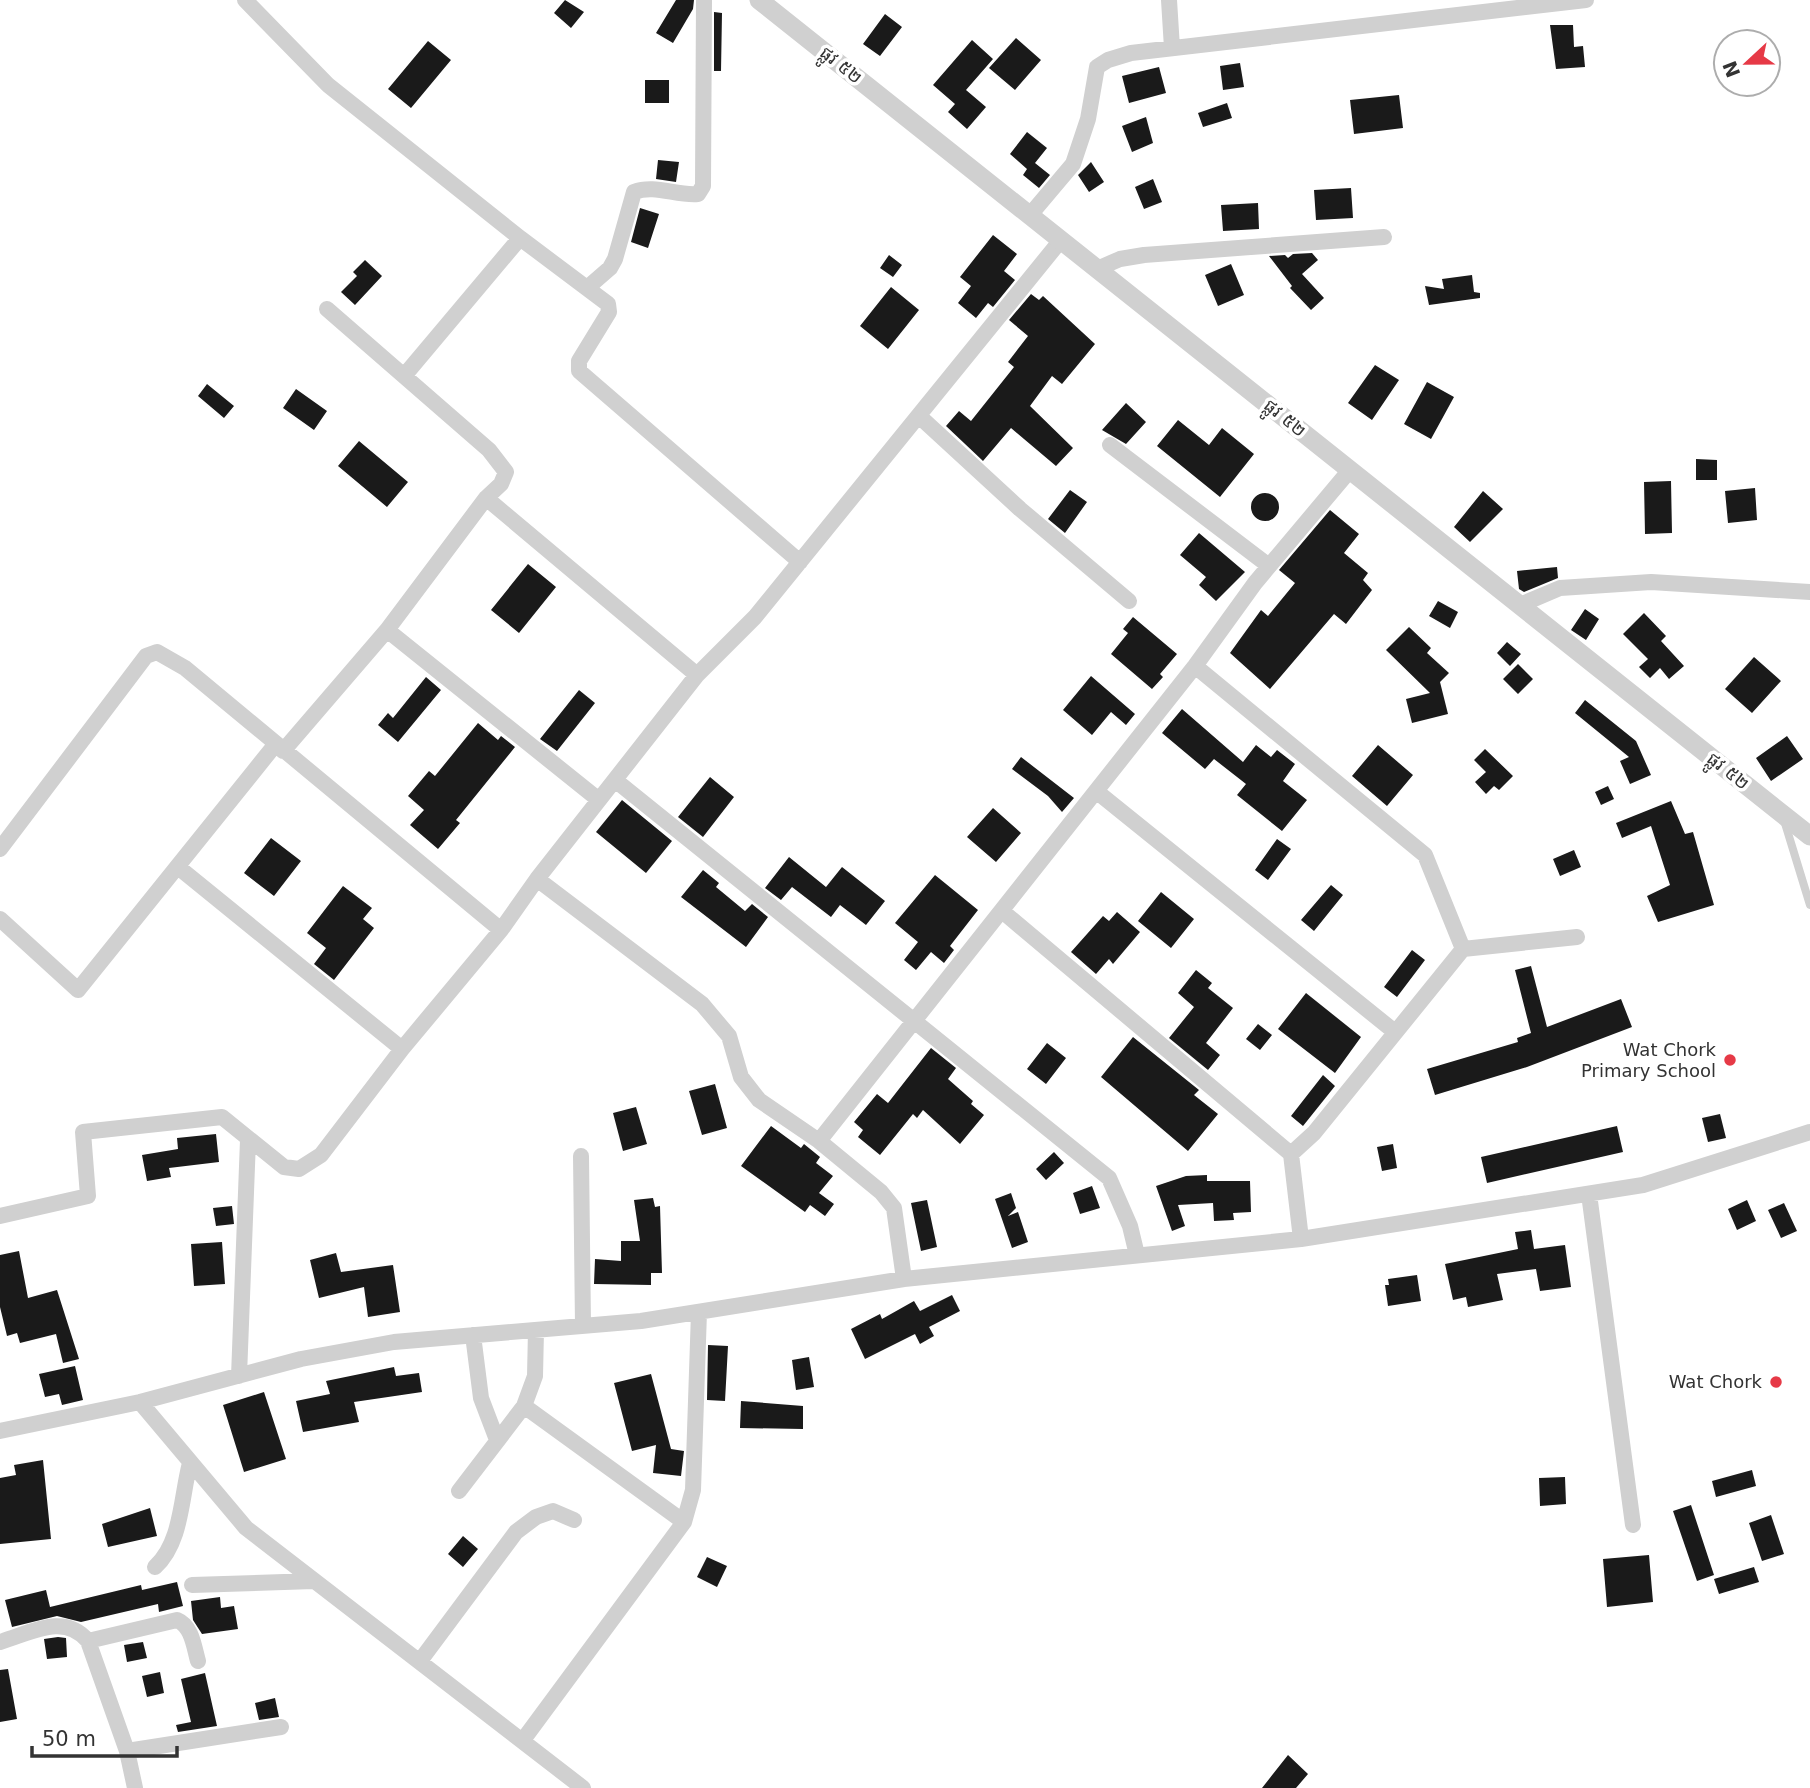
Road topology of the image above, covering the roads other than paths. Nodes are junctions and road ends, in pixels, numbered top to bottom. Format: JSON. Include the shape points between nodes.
{"nodes":[{"id":1,"x":245,"y":0,"type":"edge"},
{"id":2,"x":704,"y":0,"type":"edge"},
{"id":3,"x":759,"y":0,"type":"edge"},
{"id":4,"x":1169,"y":0,"type":"edge"},
{"id":5,"x":1586,"y":0,"type":"edge"},
{"id":6,"x":1449,"y":8,"type":"edge"},
{"id":7,"x":1172,"y":48,"type":"junction"},
{"id":8,"x":1030,"y":215,"type":"junction"},
{"id":9,"x":1384,"y":237,"type":"dead end"},
{"id":10,"x":520,"y":238,"type":"junction"},
{"id":11,"x":1062,"y":240,"type":"junction"},
{"id":12,"x":1097,"y":269,"type":"junction"},
{"id":13,"x":587,"y":288,"type":"junction"},
{"id":14,"x":327,"y":309,"type":"dead end"},
{"id":15,"x":404,"y":376,"type":"junction"},
{"id":16,"x":919,"y":416,"type":"junction"},
{"id":17,"x":1110,"y":445,"type":"dead end"},
{"id":18,"x":1350,"y":470,"type":"junction"},
{"id":19,"x":486,"y":498,"type":"junction"},
{"id":20,"x":800,"y":562,"type":"junction"},
{"id":21,"x":1269,"y":566,"type":"junction"},
{"id":22,"x":1810,"y":592,"type":"edge"},
{"id":23,"x":1129,"y":601,"type":"dead end"},
{"id":24,"x":1520,"y":605,"type":"junction"},
{"id":25,"x":387,"y":630,"type":"junction"},
{"id":26,"x":1195,"y":666,"type":"junction"},
{"id":27,"x":697,"y":675,"type":"junction"},
{"id":28,"x":279,"y":748,"type":"junction"},
{"id":29,"x":615,"y":780,"type":"junction"},
{"id":30,"x":1096,"y":791,"type":"junction"},
{"id":31,"x":599,"y":800,"type":"junction"},
{"id":32,"x":1782,"y":814,"type":"junction"},
{"id":33,"x":1810,"y":836,"type":"edge"},
{"id":34,"x":0,"y":849,"type":"edge"},
{"id":35,"x":178,"y":867,"type":"junction"},
{"id":36,"x":537,"y":879,"type":"junction"},
{"id":37,"x":1810,"y":905,"type":"edge"},
{"id":38,"x":1002,"y":911,"type":"junction"},
{"id":39,"x":0,"y":919,"type":"edge"},
{"id":40,"x":502,"y":930,"type":"junction"},
{"id":41,"x":1577,"y":936,"type":"dead end"},
{"id":42,"x":1463,"y":949,"type":"junction"},
{"id":43,"x":914,"y":1021,"type":"junction"},
{"id":44,"x":1395,"y":1032,"type":"junction"},
{"id":45,"x":402,"y":1049,"type":"junction"},
{"id":46,"x":1810,"y":1132,"type":"edge"},
{"id":47,"x":248,"y":1140,"type":"junction"},
{"id":48,"x":819,"y":1141,"type":"junction"},
{"id":49,"x":1291,"y":1154,"type":"junction"},
{"id":50,"x":581,"y":1156,"type":"dead end"},
{"id":51,"x":1589,"y":1194,"type":"junction"},
{"id":52,"x":0,"y":1216,"type":"edge"},
{"id":53,"x":1301,"y":1239,"type":"junction"},
{"id":54,"x":1137,"y":1255,"type":"junction"},
{"id":55,"x":904,"y":1279,"type":"junction"},
{"id":56,"x":699,"y":1312,"type":"junction"},
{"id":57,"x":583,"y":1326,"type":"junction"},
{"id":58,"x":536,"y":1330,"type":"junction"},
{"id":59,"x":473,"y":1335,"type":"junction"},
{"id":60,"x":239,"y":1376,"type":"junction"},
{"id":61,"x":140,"y":1402,"type":"junction"},
{"id":62,"x":524,"y":1406,"type":"junction"},
{"id":63,"x":0,"y":1431,"type":"edge"},
{"id":64,"x":497,"y":1440,"type":"junction"},
{"id":65,"x":190,"y":1463,"type":"junction"},
{"id":66,"x":458,"y":1491,"type":"dead end"},
{"id":67,"x":575,"y":1520,"type":"dead end"},
{"id":68,"x":684,"y":1522,"type":"junction"},
{"id":69,"x":1633,"y":1525,"type":"dead end"},
{"id":70,"x":155,"y":1567,"type":"dead end"},
{"id":71,"x":314,"y":1581,"type":"junction"},
{"id":72,"x":192,"y":1585,"type":"dead end"},
{"id":73,"x":88,"y":1641,"type":"junction"},
{"id":74,"x":0,"y":1642,"type":"edge"},
{"id":75,"x":198,"y":1661,"type":"dead end"},
{"id":76,"x":420,"y":1661,"type":"junction"},
{"id":77,"x":281,"y":1727,"type":"dead end"},
{"id":78,"x":523,"y":1740,"type":"junction"},
{"id":79,"x":127,"y":1751,"type":"junction"},
{"id":80,"x":135,"y":1788,"type":"edge"},
{"id":81,"x":583,"y":1788,"type":"edge"}],
"edges":[{"from":1,"to":10,"type":"street","via":[[328,85]]},
{"from":2,"to":13,"type":"street","via":[[703,186],[698,194],[689,195],[645,188],[634,192],[615,259]]},
{"from":3,"to":8,"type":"street","name":"ផ្លូវ ៥២"},
{"from":4,"to":7,"type":"street"},
{"from":5,"to":6,"type":"street"},
{"from":6,"to":7,"type":"street"},
{"from":7,"to":8,"type":"street","via":[[1131,53],[1097,68],[1088,119],[1073,164]]},
{"from":8,"to":11,"type":"street","name":"ផ្លូវ ៥២"},
{"from":9,"to":12,"type":"street","via":[[1144,255]]},
{"from":10,"to":13,"type":"street"},
{"from":10,"to":15,"type":"street"},
{"from":11,"to":12,"type":"street","name":"ផ្លូវ ៥២"},
{"from":11,"to":16,"type":"street"},
{"from":12,"to":18,"type":"street","name":"ផ្លូវ ៥២"},
{"from":13,"to":20,"type":"street","via":[[608,303],[609,312],[579,361],[579,371]]},
{"from":14,"to":15,"type":"street"},
{"from":15,"to":19,"type":"street","via":[[502,464],[506,472],[501,484]]},
{"from":16,"to":20,"type":"street"},
{"from":16,"to":23,"type":"street"},
{"from":17,"to":21,"type":"street"},
{"from":18,"to":21,"type":"street"},
{"from":18,"to":24,"type":"street","name":"ផ្លូវ ៥២"},
{"from":19,"to":25,"type":"street"},
{"from":19,"to":27,"type":"street"},
{"from":20,"to":27,"type":"street","via":[[755,617]]},
{"from":21,"to":26,"type":"street"},
{"from":22,"to":24,"type":"street","via":[[1651,582],[1560,588]]},
{"from":24,"to":32,"type":"street","name":"ផ្លូវ ៥២"},
{"from":25,"to":28,"type":"street"},
{"from":25,"to":31,"type":"street"},
{"from":26,"to":30,"type":"street"},
{"from":26,"to":42,"type":"street","via":[[1425,855]]},
{"from":27,"to":29,"type":"street"},
{"from":28,"to":34,"type":"street","via":[[185,668],[157,652],[146,656]]},
{"from":28,"to":35,"type":"street"},
{"from":28,"to":40,"type":"street"},
{"from":29,"to":31,"type":"street"},
{"from":29,"to":43,"type":"street"},
{"from":30,"to":38,"type":"street"},
{"from":30,"to":44,"type":"street"},
{"from":31,"to":36,"type":"street"},
{"from":32,"to":33,"type":"street","name":"ផ្លូវ ៥២"},
{"from":32,"to":37,"type":"lane"},
{"from":35,"to":39,"type":"street","via":[[78,990]]},
{"from":35,"to":45,"type":"street"},
{"from":36,"to":40,"type":"street"},
{"from":36,"to":48,"type":"street","via":[[702,1004],[729,1035],[741,1077],[759,1100]]},
{"from":38,"to":43,"type":"street"},
{"from":38,"to":49,"type":"street"},
{"from":40,"to":45,"type":"street"},
{"from":41,"to":42,"type":"street"},
{"from":42,"to":44,"type":"street"},
{"from":43,"to":48,"type":"street"},
{"from":43,"to":54,"type":"street","via":[[1109,1178]]},
{"from":44,"to":49,"type":"street","via":[[1314,1133]]},
{"from":45,"to":47,"type":"street","via":[[311,1164],[299,1169],[284,1167]]},
{"from":46,"to":51,"type":"street","via":[[1643,1185]]},
{"from":47,"to":52,"type":"street","via":[[222,1117],[83,1132],[88,1196]]},
{"from":47,"to":60,"type":"street"},
{"from":48,"to":55,"type":"street","via":[[894,1208]]},
{"from":49,"to":53,"type":"street"},
{"from":50,"to":57,"type":"street"},
{"from":51,"to":53,"type":"street"},
{"from":51,"to":69,"type":"street"},
{"from":53,"to":54,"type":"street"},
{"from":54,"to":55,"type":"street"},
{"from":55,"to":56,"type":"street"},
{"from":56,"to":57,"type":"street"},
{"from":56,"to":68,"type":"street","via":[[693,1490]]},
{"from":57,"to":58,"type":"street"},
{"from":58,"to":59,"type":"street"},
{"from":58,"to":62,"type":"street","via":[[535,1376]]},
{"from":59,"to":60,"type":"street","via":[[394,1342]]},
{"from":59,"to":64,"type":"street","via":[[481,1398]]},
{"from":60,"to":61,"type":"street"},
{"from":61,"to":63,"type":"street"},
{"from":61,"to":65,"type":"street"},
{"from":62,"to":64,"type":"street"},
{"from":62,"to":68,"type":"street"},
{"from":64,"to":66,"type":"street"},
{"from":65,"to":70,"type":"street","via":[[174,1539]]},
{"from":65,"to":71,"type":"street","via":[[246,1528]]},
{"from":67,"to":76,"type":"street","via":[[552,1511],[516,1532]]},
{"from":68,"to":78,"type":"street"},
{"from":71,"to":72,"type":"street"},
{"from":71,"to":76,"type":"street"},
{"from":73,"to":74,"type":"street","via":[[79,1630],[60,1624]]},
{"from":73,"to":75,"type":"street","via":[[177,1620],[189,1632]]},
{"from":73,"to":79,"type":"street"},
{"from":76,"to":78,"type":"street"},
{"from":77,"to":79,"type":"street"},
{"from":78,"to":81,"type":"street"},
{"from":79,"to":80,"type":"street"}]}
